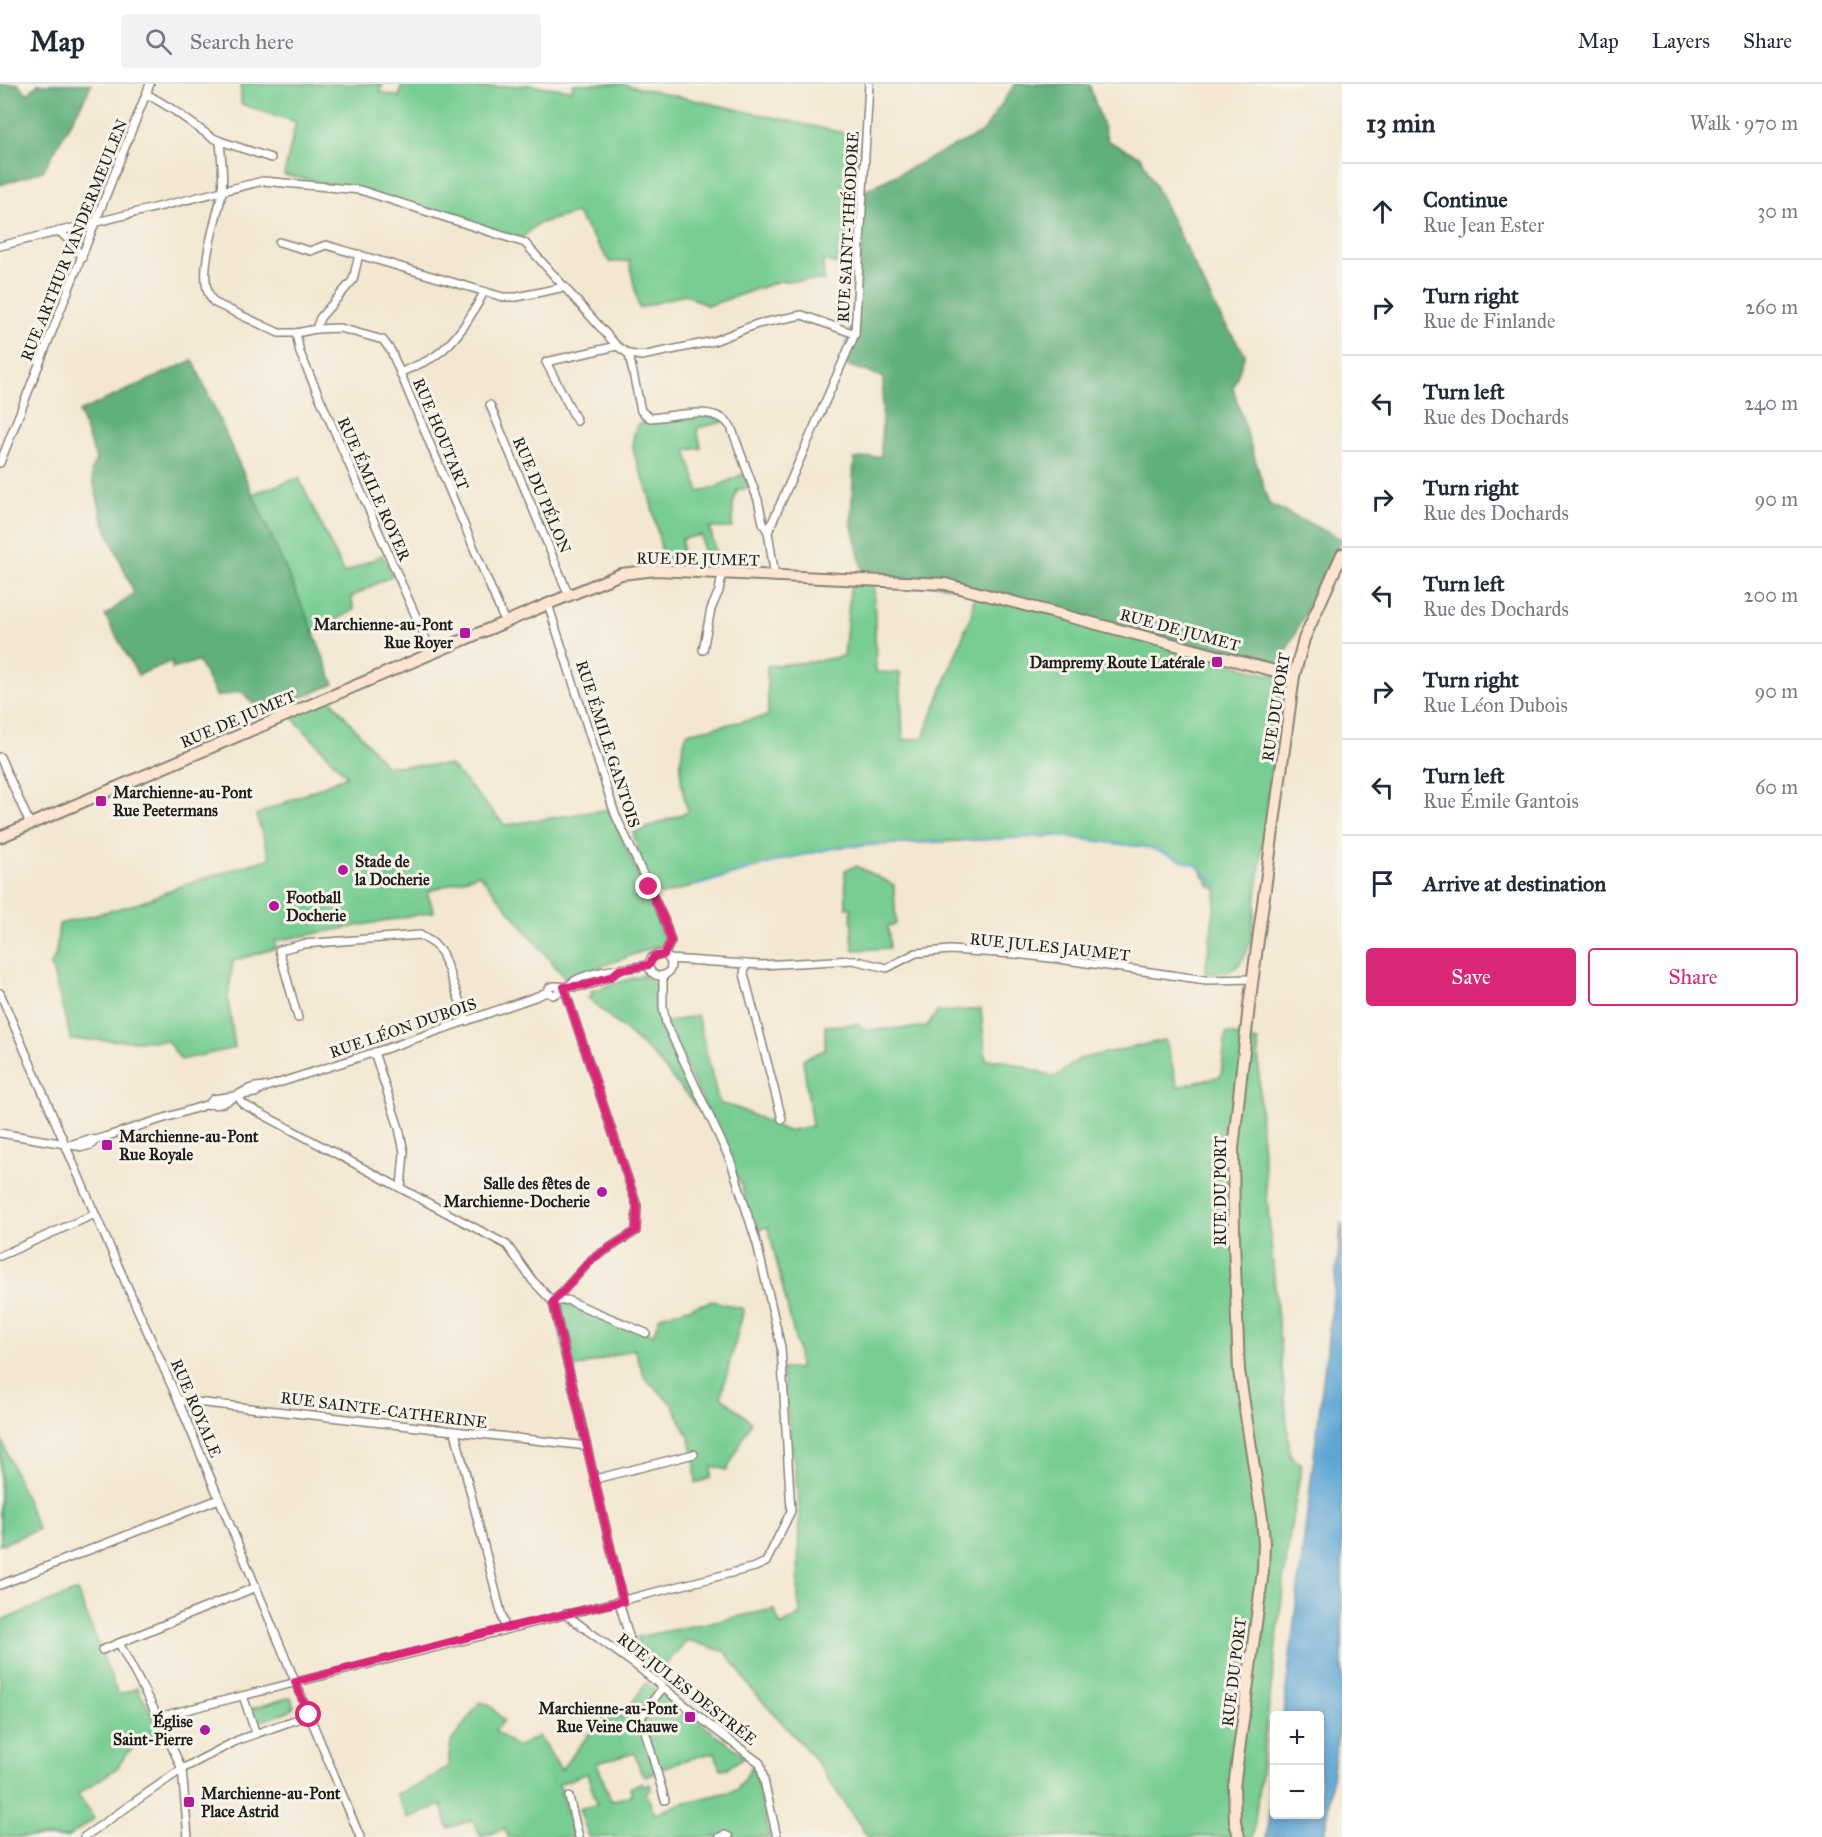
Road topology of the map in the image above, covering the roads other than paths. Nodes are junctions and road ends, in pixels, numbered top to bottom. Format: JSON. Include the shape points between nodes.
{"nodes":[{"id":1,"x":150,"y":84,"type":"edge"},
{"id":2,"x":869,"y":84,"type":"edge"},
{"id":3,"x":147,"y":94,"type":"junction"},
{"id":4,"x":220,"y":141,"type":"junction"},
{"id":5,"x":271,"y":158,"type":"dead end"},
{"id":6,"x":222,"y":190,"type":"junction"},
{"id":7,"x":96,"y":222,"type":"junction"},
{"id":8,"x":59,"y":231,"type":"junction"},
{"id":9,"x":279,"y":242,"type":"dead end"},
{"id":10,"x":0,"y":246,"type":"edge"},
{"id":11,"x":359,"y":254,"type":"junction"},
{"id":12,"x":82,"y":258,"type":"junction"},
{"id":13,"x":565,"y":287,"type":"junction"},
{"id":14,"x":484,"y":292,"type":"junction"},
{"id":15,"x":316,"y":329,"type":"junction"},
{"id":16,"x":296,"y":333,"type":"junction"},
{"id":17,"x":855,"y":334,"type":"junction"},
{"id":18,"x":617,"y":346,"type":"junction"},
{"id":19,"x":629,"y":354,"type":"junction"},
{"id":20,"x":400,"y":373,"type":"junction"},
{"id":21,"x":489,"y":405,"type":"dead end"},
{"id":22,"x":576,"y":421,"type":"dead end"},
{"id":23,"x":0,"y":463,"type":"edge"},
{"id":24,"x":768,"y":532,"type":"junction"},
{"id":25,"x":1342,"y":554,"type":"edge"},
{"id":26,"x":722,"y":574,"type":"junction"},
{"id":27,"x":775,"y":576,"type":"junction"},
{"id":28,"x":569,"y":596,"type":"junction"},
{"id":29,"x":548,"y":604,"type":"junction"},
{"id":30,"x":505,"y":622,"type":"junction"},
{"id":31,"x":703,"y":650,"type":"dead end"},
{"id":32,"x":432,"y":653,"type":"junction"},
{"id":33,"x":1294,"y":676,"type":"junction"},
{"id":34,"x":0,"y":757,"type":"edge"},
{"id":35,"x":30,"y":824,"type":"junction"},
{"id":36,"x":0,"y":837,"type":"edge"},
{"id":37,"x":666,"y":957,"type":"junction"},
{"id":38,"x":746,"y":964,"type":"junction"},
{"id":39,"x":649,"y":965,"type":"junction"},
{"id":40,"x":663,"y":975,"type":"junction"},
{"id":41,"x":1253,"y":979,"type":"junction"},
{"id":42,"x":564,"y":987,"type":"junction"},
{"id":43,"x":0,"y":993,"type":"edge"},
{"id":44,"x":298,"y":1018,"type":"dead end"},
{"id":45,"x":467,"y":1021,"type":"junction"},
{"id":46,"x":374,"y":1052,"type":"junction"},
{"id":47,"x":237,"y":1095,"type":"junction"},
{"id":48,"x":782,"y":1119,"type":"dead end"},
{"id":49,"x":0,"y":1133,"type":"edge"},
{"id":50,"x":66,"y":1145,"type":"junction"},
{"id":51,"x":400,"y":1188,"type":"junction"},
{"id":52,"x":95,"y":1214,"type":"junction"},
{"id":53,"x":0,"y":1256,"type":"edge"},
{"id":54,"x":553,"y":1302,"type":"junction"},
{"id":55,"x":646,"y":1333,"type":"dead end"},
{"id":56,"x":178,"y":1400,"type":"junction"},
{"id":57,"x":455,"y":1432,"type":"junction"},
{"id":58,"x":587,"y":1446,"type":"junction"},
{"id":59,"x":694,"y":1454,"type":"dead end"},
{"id":60,"x":595,"y":1479,"type":"junction"},
{"id":61,"x":219,"y":1499,"type":"junction"},
{"id":62,"x":0,"y":1585,"type":"edge"},
{"id":63,"x":256,"y":1587,"type":"junction"},
{"id":64,"x":621,"y":1601,"type":"junction"},
{"id":65,"x":565,"y":1614,"type":"junction"},
{"id":66,"x":505,"y":1628,"type":"junction"},
{"id":67,"x":119,"y":1643,"type":"junction"},
{"id":68,"x":102,"y":1650,"type":"dead end"},
{"id":69,"x":638,"y":1667,"type":"junction"},
{"id":70,"x":295,"y":1682,"type":"junction"},
{"id":71,"x":663,"y":1688,"type":"junction"},
{"id":72,"x":243,"y":1696,"type":"junction"},
{"id":73,"x":309,"y":1715,"type":"junction"},
{"id":74,"x":158,"y":1717,"type":"junction"},
{"id":75,"x":256,"y":1734,"type":"junction"},
{"id":76,"x":182,"y":1769,"type":"junction"},
{"id":77,"x":569,"y":1797,"type":"dead end"},
{"id":78,"x":665,"y":1800,"type":"dead end"},
{"id":79,"x":1239,"y":1835,"type":"edge"},
{"id":80,"x":84,"y":1837,"type":"edge"},
{"id":81,"x":188,"y":1837,"type":"edge"},
{"id":82,"x":360,"y":1837,"type":"edge"},
{"id":83,"x":579,"y":1837,"type":"edge"},
{"id":84,"x":720,"y":1837,"type":"edge"},
{"id":85,"x":729,"y":1837,"type":"edge"},
{"id":86,"x":777,"y":1837,"type":"edge"}],
"edges":[{"from":1,"to":3,"type":"street","name":"RUE ARTHUR VANDERMEULEN"},
{"from":2,"to":17,"type":"street","name":"RUE SAINT-THÉODORE"},
{"from":3,"to":4,"type":"street"},
{"from":3,"to":7,"type":"street","name":"RUE ARTHUR VANDERMEULEN"},
{"from":4,"to":5,"type":"street"},
{"from":4,"to":6,"type":"street"},
{"from":6,"to":7,"type":"street"},
{"from":6,"to":13,"type":"street","via":[[262,181],[360,190],[525,243]]},
{"from":6,"to":16,"type":"street","via":[[208,247],[209,298],[279,333]]},
{"from":7,"to":8,"type":"street"},
{"from":7,"to":12,"type":"street","name":"RUE ARTHUR VANDERMEULEN"},
{"from":8,"to":10,"type":"street"},
{"from":8,"to":12,"type":"street"},
{"from":9,"to":11,"type":"street","via":[[310,251],[326,245]]},
{"from":11,"to":14,"type":"street"},
{"from":11,"to":15,"type":"street","via":[[353,280],[320,318]]},
{"from":12,"to":23,"type":"street","name":"RUE ARTHUR VANDERMEULEN"},
{"from":13,"to":14,"type":"street","via":[[517,297]]},
{"from":13,"to":18,"type":"street"},
{"from":14,"to":20,"type":"street","via":[[471,316],[444,348]]},
{"from":15,"to":16,"type":"street","name":"RUE HOUTART"},
{"from":15,"to":20,"type":"street","name":"RUE HOUTART","via":[[340,328],[383,340]]},
{"from":16,"to":32,"type":"street","name":"RUE ÉMILE ROYER","via":[[300,353]]},
{"from":17,"to":19,"type":"street","via":[[802,315],[757,324],[714,341],[642,356]]},
{"from":17,"to":24,"type":"street","name":"RUE SAINT-THÉODORE"},
{"from":18,"to":19,"type":"street"},
{"from":18,"to":22,"type":"street","via":[[546,362]]},
{"from":19,"to":24,"type":"street","via":[[645,416],[709,413],[727,421]]},
{"from":20,"to":30,"type":"street","name":"RUE HOUTART"},
{"from":21,"to":28,"type":"street","name":"RUE DU PÉLON"},
{"from":24,"to":27,"type":"street"},
{"from":25,"to":33,"type":"street","name":"RUE DU PORT","via":[[1304,639]]},
{"from":26,"to":27,"type":"street","name":"RUE DE JUMET"},
{"from":26,"to":28,"type":"street","name":"RUE DE JUMET","via":[[636,571]]},
{"from":26,"to":31,"type":"street"},
{"from":27,"to":33,"type":"street","name":"RUE DE JUMET","via":[[945,584]]},
{"from":28,"to":29,"type":"street","name":"RUE DE JUMET"},
{"from":29,"to":30,"type":"street","name":"RUE DE JUMET"},
{"from":29,"to":37,"type":"street","name":"RUE ÉMILE GANTOIS","via":[[615,814],[664,919],[671,941]]},
{"from":30,"to":32,"type":"street","name":"RUE DE JUMET"},
{"from":32,"to":35,"type":"street","name":"RUE DE JUMET"},
{"from":33,"to":41,"type":"street","name":"RUE DU PORT"},
{"from":34,"to":35,"type":"street"},
{"from":35,"to":36,"type":"street","name":"RUE DE JUMET"},
{"from":37,"to":38,"type":"street","name":"RUE JULES JAUMET"},
{"from":37,"to":39,"type":"street","via":[[654,956]]},
{"from":37,"to":40,"type":"street","via":[[669,969]]},
{"from":38,"to":41,"type":"street","name":"RUE JULES JAUMET","via":[[853,960],[887,968],[916,953],[950,950],[1059,959],[1206,980]]},
{"from":38,"to":48,"type":"street","via":[[744,974]]},
{"from":39,"to":40,"type":"street","via":[[654,974]]},
{"from":39,"to":42,"type":"street","name":"RUE LÉON DUBOIS","via":[[610,968]]},
{"from":40,"to":64,"type":"street","via":[[666,1023],[731,1162],[757,1244],[780,1347],[791,1511],[766,1562]]},
{"from":41,"to":79,"type":"street","name":"RUE DU PORT","via":[[1233,1149],[1234,1239],[1239,1371],[1264,1544],[1234,1787]]},
{"from":42,"to":45,"type":"street","name":"RUE LÉON DUBOIS","via":[[550,987],[547,992]]},
{"from":42,"to":54,"type":"street","via":[[637,1206],[636,1231],[592,1259]]},
{"from":43,"to":50,"type":"street","name":"RUE ROYALE"},
{"from":44,"to":45,"type":"street","via":[[279,950],[303,944],[420,935],[442,953]]},
{"from":45,"to":46,"type":"street","name":"RUE LÉON DUBOIS"},
{"from":46,"to":47,"type":"street","name":"RUE LÉON DUBOIS","via":[[266,1087],[257,1085]]},
{"from":46,"to":51,"type":"street","via":[[404,1152]]},
{"from":47,"to":50,"type":"street","name":"RUE LÉON DUBOIS","via":[[215,1106],[209,1104],[96,1140]]},
{"from":47,"to":51,"type":"street","via":[[243,1104]]},
{"from":49,"to":50,"type":"street"},
{"from":50,"to":52,"type":"street","name":"RUE ROYALE"},
{"from":51,"to":54,"type":"street","via":[[507,1245],[532,1281]]},
{"from":52,"to":53,"type":"street"},
{"from":52,"to":56,"type":"street","name":"RUE ROYALE"},
{"from":54,"to":55,"type":"street","via":[[567,1300]]},
{"from":54,"to":58,"type":"street"},
{"from":56,"to":57,"type":"street","name":"RUE SAINTE-CATHERINE"},
{"from":56,"to":61,"type":"street","name":"RUE ROYALE"},
{"from":57,"to":58,"type":"street","name":"RUE SAINTE-CATHERINE"},
{"from":57,"to":66,"type":"street"},
{"from":58,"to":60,"type":"street"},
{"from":59,"to":60,"type":"street"},
{"from":60,"to":64,"type":"street"},
{"from":61,"to":62,"type":"street"},
{"from":61,"to":63,"type":"street","name":"RUE ROYALE"},
{"from":63,"to":67,"type":"street"},
{"from":63,"to":70,"type":"street","name":"RUE ROYALE"},
{"from":64,"to":65,"type":"street"},
{"from":64,"to":69,"type":"street"},
{"from":65,"to":66,"type":"street"},
{"from":65,"to":69,"type":"street","name":"RUE JULES DESTRÉE"},
{"from":66,"to":70,"type":"street"},
{"from":67,"to":68,"type":"street"},
{"from":67,"to":74,"type":"street"},
{"from":69,"to":71,"type":"street","name":"RUE JULES DESTRÉE"},
{"from":70,"to":72,"type":"street"},
{"from":70,"to":73,"type":"street","name":"RUE ROYALE"},
{"from":71,"to":78,"type":"street","via":[[641,1717]]},
{"from":71,"to":86,"type":"street","name":"RUE JULES DESTRÉE","via":[[760,1762]]},
{"from":72,"to":74,"type":"street"},
{"from":72,"to":75,"type":"street"},
{"from":73,"to":75,"type":"street"},
{"from":73,"to":82,"type":"street","name":"RUE ROYALE"},
{"from":74,"to":76,"type":"street"},
{"from":75,"to":76,"type":"street"},
{"from":76,"to":80,"type":"street"},
{"from":76,"to":81,"type":"street"},
{"from":77,"to":83,"type":"street"},
{"from":84,"to":85,"type":"street"}]}
